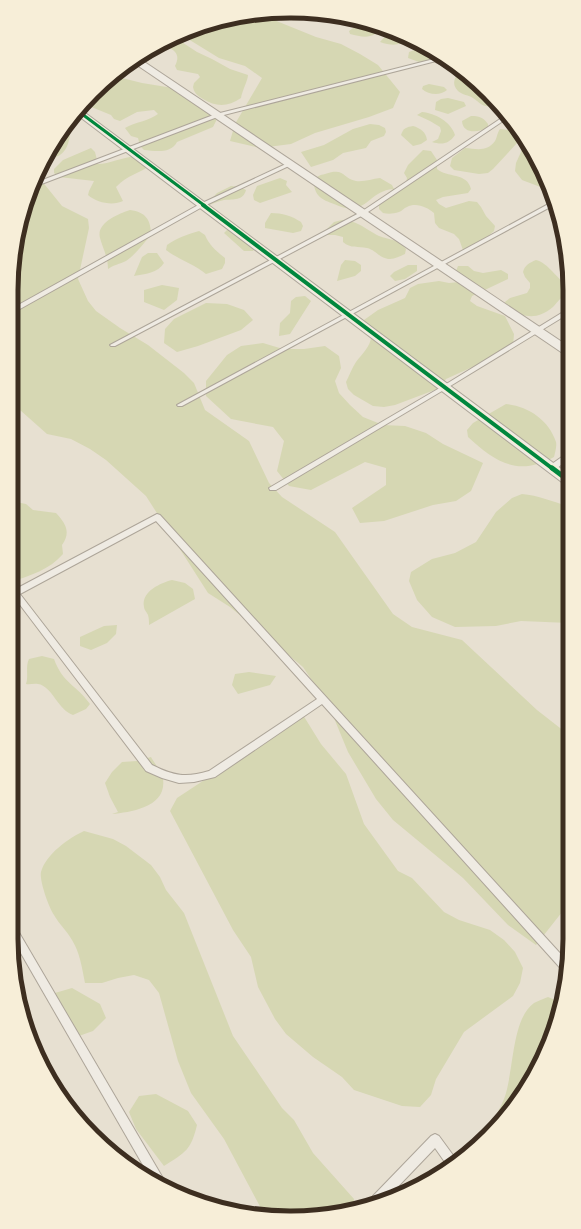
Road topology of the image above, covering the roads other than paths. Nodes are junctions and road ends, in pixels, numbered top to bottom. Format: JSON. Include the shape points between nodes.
{"nodes":[{"id":1,"x":436,"y":60,"type":"edge"},
{"id":2,"x":140,"y":63,"type":"edge"},
{"id":3,"x":83,"y":115,"type":"edge"},
{"id":4,"x":218,"y":115,"type":"junction"},
{"id":5,"x":502,"y":120,"type":"edge"},
{"id":6,"x":128,"y":150,"type":"junction"},
{"id":7,"x":290,"y":164,"type":"junction"},
{"id":8,"x":41,"y":182,"type":"edge"},
{"id":9,"x":202,"y":205,"type":"junction"},
{"id":10,"x":550,"y":205,"type":"edge"},
{"id":11,"x":363,"y":213,"type":"junction"},
{"id":12,"x":274,"y":259,"type":"junction"},
{"id":13,"x":439,"y":264,"type":"junction"},
{"id":14,"x":18,"y":308,"type":"edge"},
{"id":15,"x":348,"y":314,"type":"junction"},
{"id":16,"x":563,"y":315,"type":"edge"},
{"id":17,"x":538,"y":331,"type":"junction"},
{"id":18,"x":113,"y":345,"type":"dead end"},
{"id":19,"x":563,"y":348,"type":"edge"},
{"id":20,"x":444,"y":387,"type":"junction"},
{"id":21,"x":180,"y":405,"type":"dead end"},
{"id":22,"x":563,"y":460,"type":"edge"},
{"id":23,"x":552,"y":468,"type":"junction"},
{"id":24,"x":563,"y":476,"type":"edge"},
{"id":25,"x":273,"y":488,"type":"dead end"},
{"id":26,"x":18,"y":591,"type":"edge"},
{"id":27,"x":18,"y":597,"type":"edge"},
{"id":28,"x":323,"y":698,"type":"junction"},
{"id":29,"x":18,"y":939,"type":"edge"},
{"id":30,"x":562,"y":962,"type":"edge"},
{"id":31,"x":450,"y":1159,"type":"edge"},
{"id":32,"x":154,"y":1174,"type":"edge"},
{"id":33,"x":381,"y":1196,"type":"edge"}],
"edges":[{"from":1,"to":4,"type":"lane"},
{"from":2,"to":4,"type":"street"},
{"from":3,"to":6,"type":"street"},
{"from":4,"to":6,"type":"lane"},
{"from":4,"to":7,"type":"street"},
{"from":5,"to":11,"type":"lane"},
{"from":6,"to":8,"type":"lane"},
{"from":6,"to":9,"type":"street"},
{"from":7,"to":9,"type":"lane"},
{"from":7,"to":11,"type":"street"},
{"from":9,"to":12,"type":"street"},
{"from":9,"to":14,"type":"lane"},
{"from":10,"to":13,"type":"lane"},
{"from":11,"to":12,"type":"lane"},
{"from":11,"to":13,"type":"street"},
{"from":12,"to":15,"type":"street"},
{"from":12,"to":18,"type":"lane"},
{"from":13,"to":15,"type":"lane"},
{"from":13,"to":17,"type":"street"},
{"from":15,"to":20,"type":"street"},
{"from":15,"to":21,"type":"lane"},
{"from":16,"to":17,"type":"lane"},
{"from":17,"to":19,"type":"street"},
{"from":17,"to":20,"type":"lane"},
{"from":20,"to":23,"type":"street"},
{"from":20,"to":25,"type":"lane"},
{"from":22,"to":23,"type":"lane"},
{"from":23,"to":24,"type":"street"},
{"from":26,"to":28,"type":"lane","via":[[157,517]]},
{"from":27,"to":28,"type":"lane","via":[[149,768],[168,778],[193,780],[212,774]]},
{"from":28,"to":30,"type":"lane"},
{"from":29,"to":32,"type":"lane"},
{"from":31,"to":33,"type":"lane","via":[[435,1140]]}]}
